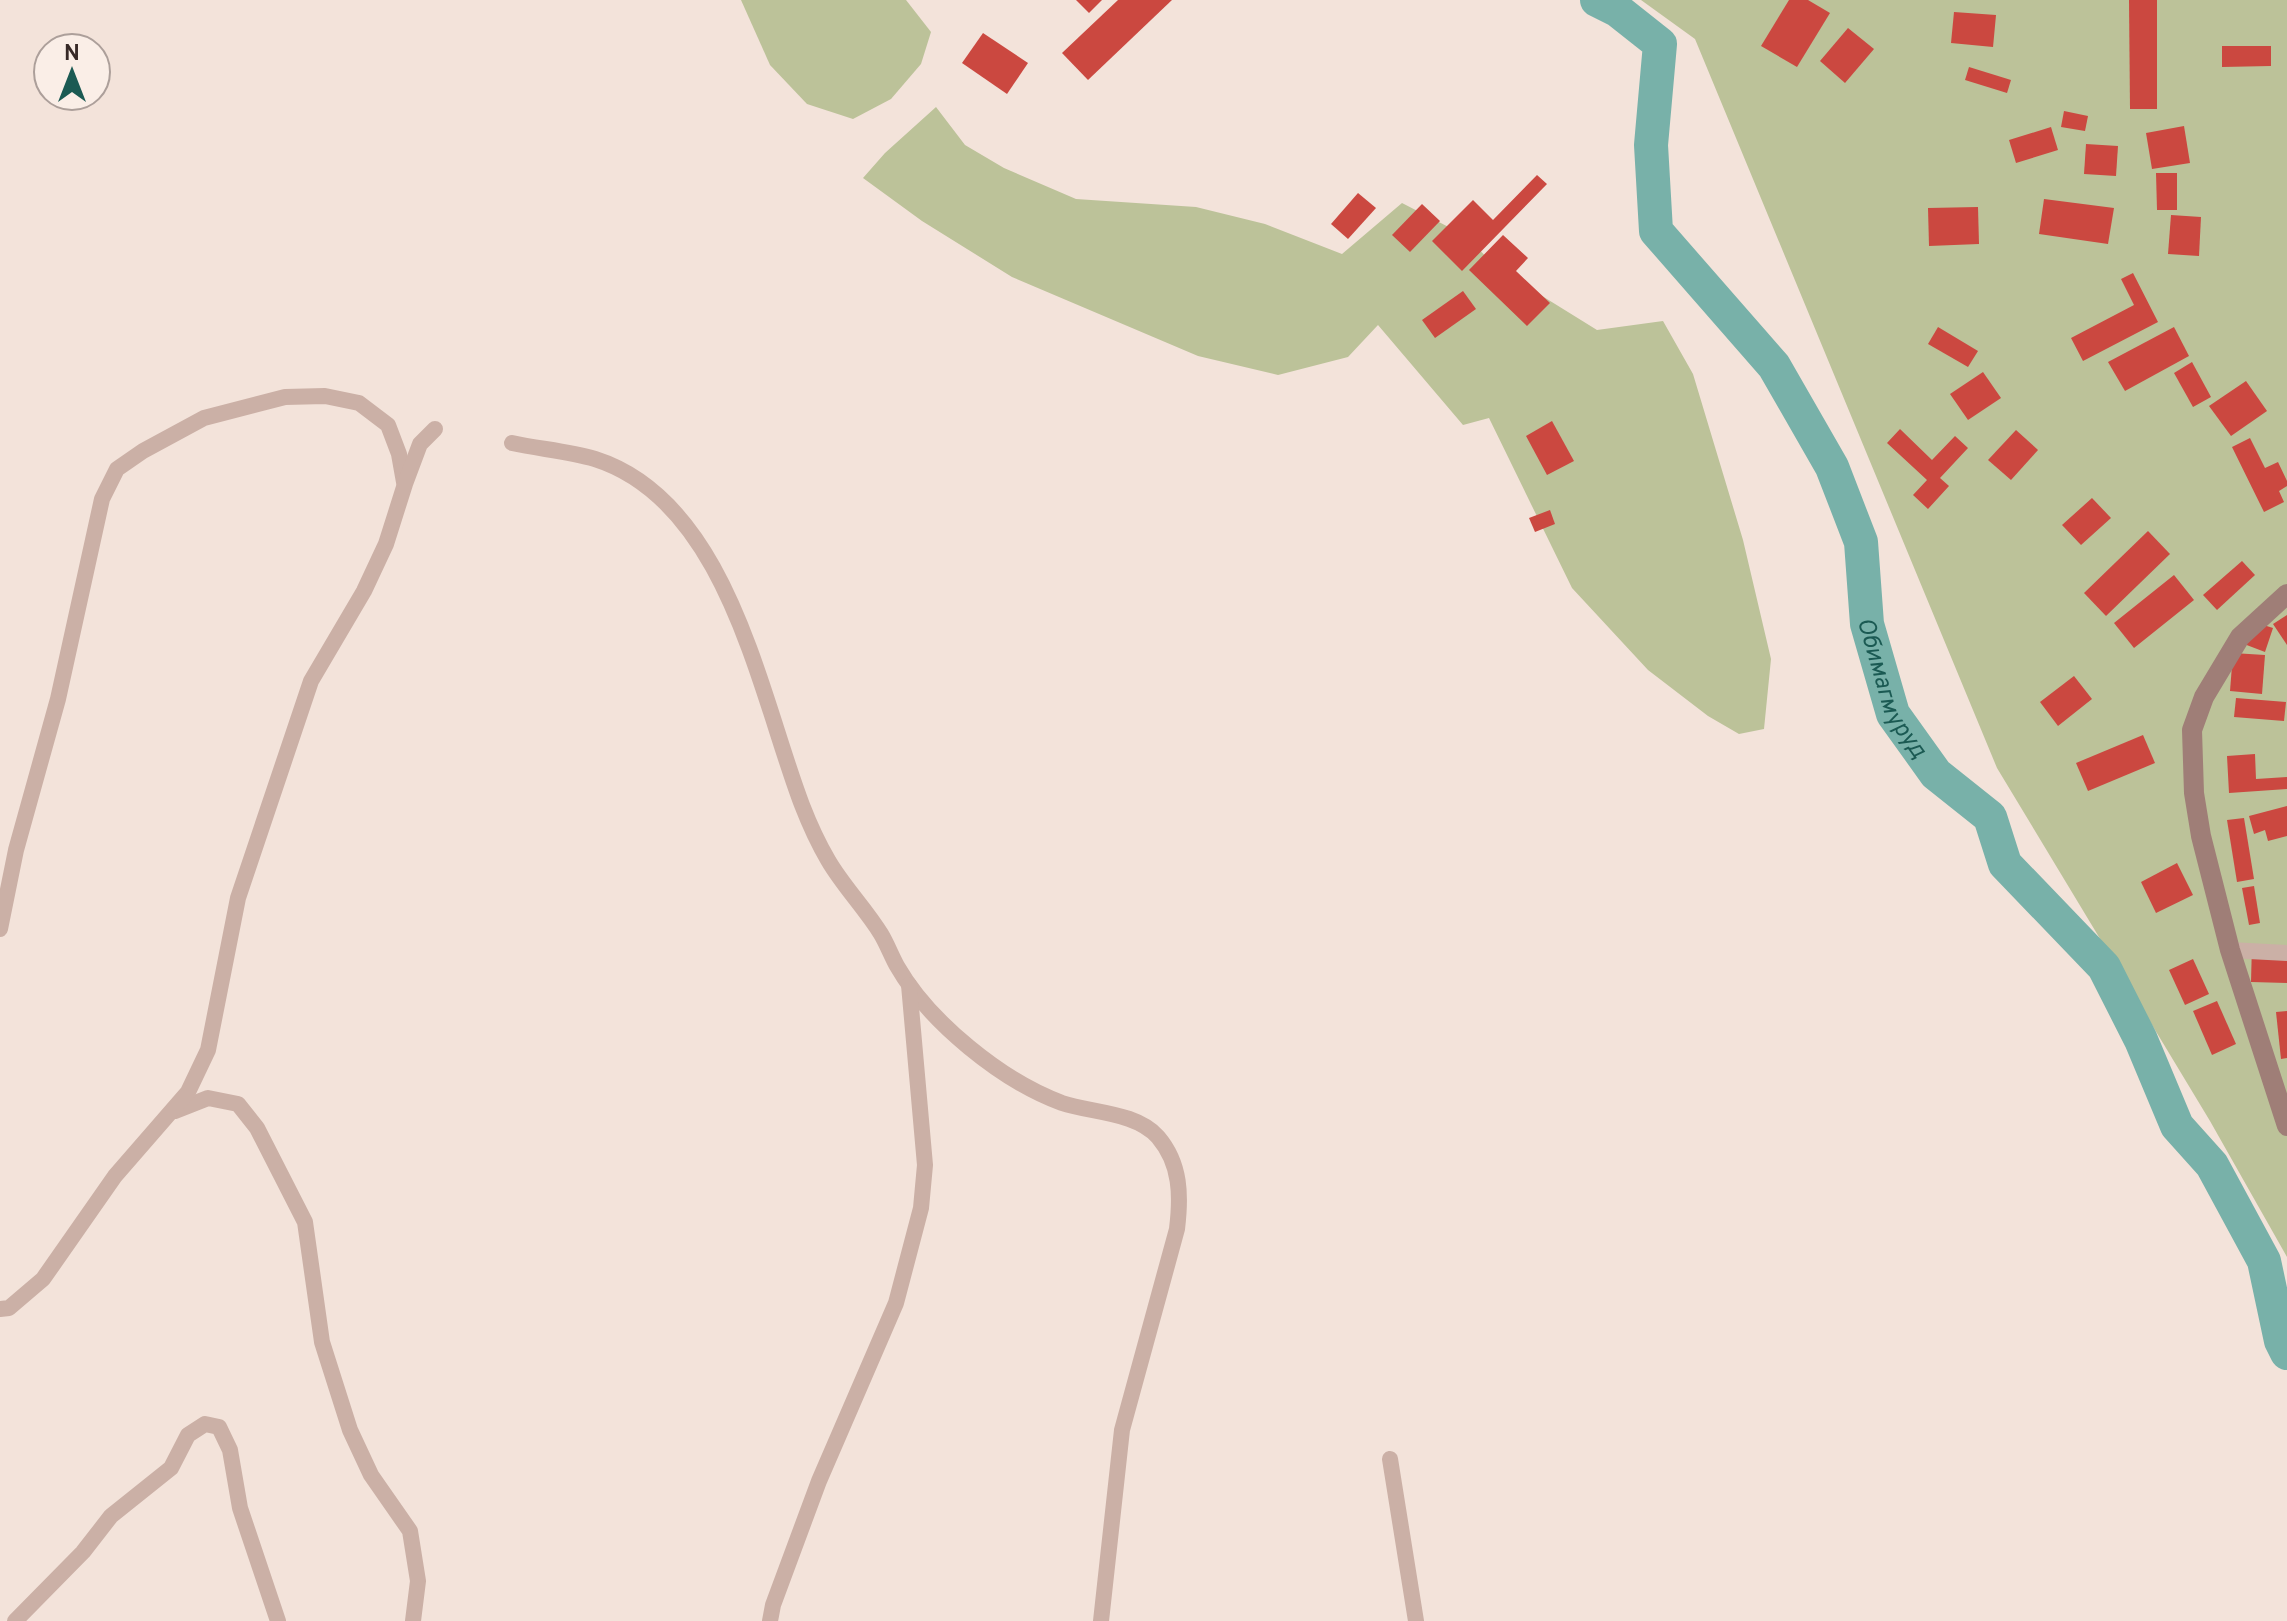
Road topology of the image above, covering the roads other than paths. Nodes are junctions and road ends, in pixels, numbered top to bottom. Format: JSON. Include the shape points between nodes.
{"nodes":[{"id":1,"x":435,"y":429,"type":"dead end"},
{"id":2,"x":512,"y":443,"type":"dead end"},
{"id":3,"x":405,"y":484,"type":"junction"},
{"id":4,"x":2287,"y":594,"type":"edge"},
{"id":5,"x":0,"y":929,"type":"edge"},
{"id":6,"x":2230,"y":950,"type":"junction"},
{"id":7,"x":2287,"y":953,"type":"edge"},
{"id":8,"x":909,"y":983,"type":"junction"},
{"id":9,"x":170,"y":1113,"type":"junction"},
{"id":10,"x":2287,"y":1126,"type":"edge"},
{"id":11,"x":0,"y":1309,"type":"edge"},
{"id":12,"x":1390,"y":1459,"type":"dead end"},
{"id":13,"x":15,"y":1621,"type":"edge"},
{"id":14,"x":278,"y":1621,"type":"edge"},
{"id":15,"x":413,"y":1621,"type":"edge"},
{"id":16,"x":770,"y":1621,"type":"edge"},
{"id":17,"x":1101,"y":1621,"type":"edge"},
{"id":18,"x":1416,"y":1621,"type":"edge"}],
"edges":[{"from":1,"to":3,"type":"street","via":[[420,444]]},
{"from":2,"to":8,"type":"street","via":[[595,460],[636,479],[663,500],[696,540],[725,588],[827,859]]},
{"from":3,"to":5,"type":"street","via":[[388,425],[359,403],[325,396],[285,397],[204,418],[117,469],[102,499]]},
{"from":3,"to":9,"type":"street","via":[[386,544],[311,681],[238,898],[208,1050],[188,1092]]},
{"from":4,"to":6,"type":"street","via":[[2240,637],[2204,697],[2192,730],[2201,836]]},
{"from":6,"to":7,"type":"street"},
{"from":6,"to":10,"type":"street"},
{"from":8,"to":16,"type":"street","via":[[925,1165],[921,1208],[896,1303],[819,1481]]},
{"from":8,"to":17,"type":"street","via":[[932,1015],[998,1069],[1061,1102],[1136,1122],[1156,1135],[1173,1163],[1181,1196],[1177,1229],[1122,1430]]},
{"from":9,"to":11,"type":"street","via":[[115,1176],[43,1279],[9,1308]]},
{"from":9,"to":15,"type":"street","via":[[208,1098],[238,1104],[257,1128],[305,1222],[322,1342],[350,1430],[371,1475],[410,1531],[418,1581]]},
{"from":12,"to":18,"type":"street"},
{"from":13,"to":14,"type":"street","via":[[111,1516],[171,1468],[188,1435],[205,1424],[219,1427],[230,1450],[240,1508]]}]}
